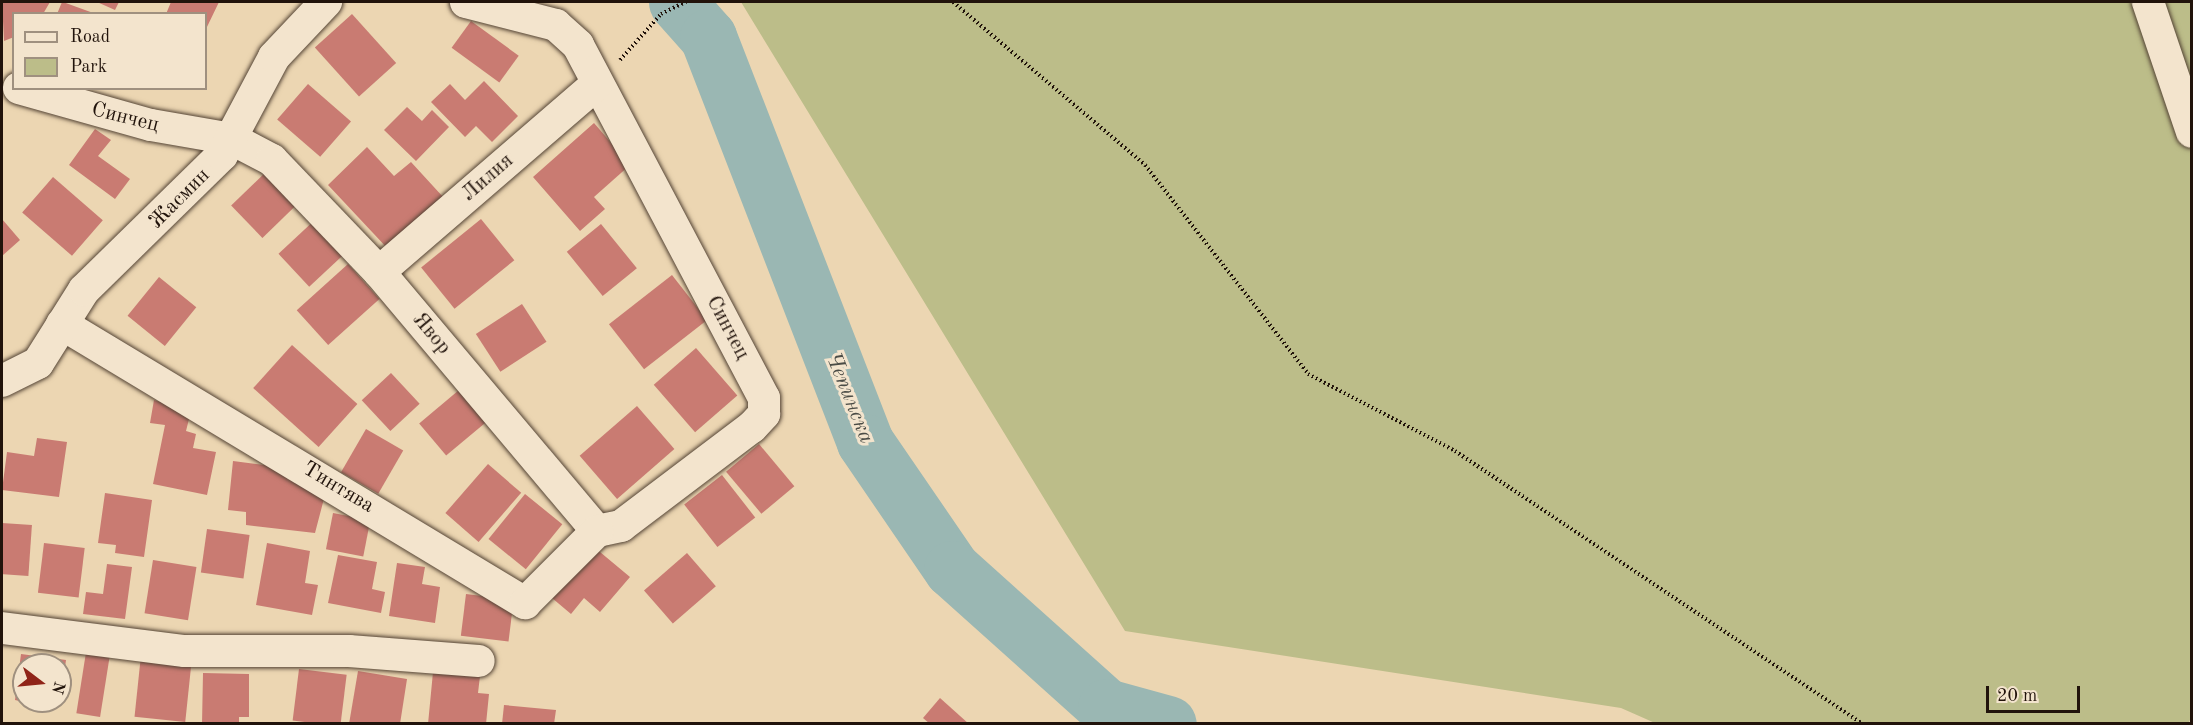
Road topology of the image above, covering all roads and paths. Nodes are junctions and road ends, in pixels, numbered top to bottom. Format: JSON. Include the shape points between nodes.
{"nodes":[{"id":1,"x":325,"y":2,"type":"edge"},
{"id":2,"x":466,"y":2,"type":"edge"},
{"id":3,"x":686,"y":2,"type":"edge"},
{"id":4,"x":953,"y":2,"type":"edge"},
{"id":5,"x":2148,"y":2,"type":"edge"},
{"id":6,"x":597,"y":84,"type":"junction"},
{"id":7,"x":26,"y":90,"type":"edge"},
{"id":8,"x":2192,"y":132,"type":"edge"},
{"id":9,"x":232,"y":140,"type":"junction"},
{"id":10,"x":379,"y":272,"type":"junction"},
{"id":11,"x":62,"y":324,"type":"junction"},
{"id":12,"x":9,"y":379,"type":"edge"},
{"id":13,"x":609,"y":529,"type":"junction"},
{"id":14,"x":2,"y":628,"type":"edge"},
{"id":15,"x":479,"y":661,"type":"dead end"},
{"id":16,"x":1863,"y":723,"type":"edge"}],
"edges":[{"from":1,"to":9,"type":"street","name":"Жасмин","via":[[274,57]]},
{"from":2,"to":6,"type":"street","name":"Синчец","via":[[556,25],[578,45]]},
{"from":3,"to":6,"type":"path","via":[[662,14]]},
{"from":4,"to":16,"type":"path","via":[[1144,165],[1308,374],[1455,451]]},
{"from":5,"to":8,"type":"street"},
{"from":6,"to":10,"type":"street","name":"Лилия"},
{"from":6,"to":13,"type":"street","name":"Синчец","via":[[764,398],[764,414],[752,427]]},
{"from":7,"to":9,"type":"street","name":"Синчец","via":[[151,125]]},
{"from":9,"to":10,"type":"street","name":"Явор","via":[[254,147],[272,160]]},
{"from":9,"to":11,"type":"street","name":"Жасмин","via":[[209,171],[84,290]]},
{"from":10,"to":13,"type":"street","name":"Явор"},
{"from":11,"to":12,"type":"street","name":"Жасмин","via":[[38,363]]},
{"from":11,"to":13,"type":"street","name":"Тинтява","via":[[525,603]]},
{"from":14,"to":15,"type":"street","via":[[185,651],[349,651]]}]}
